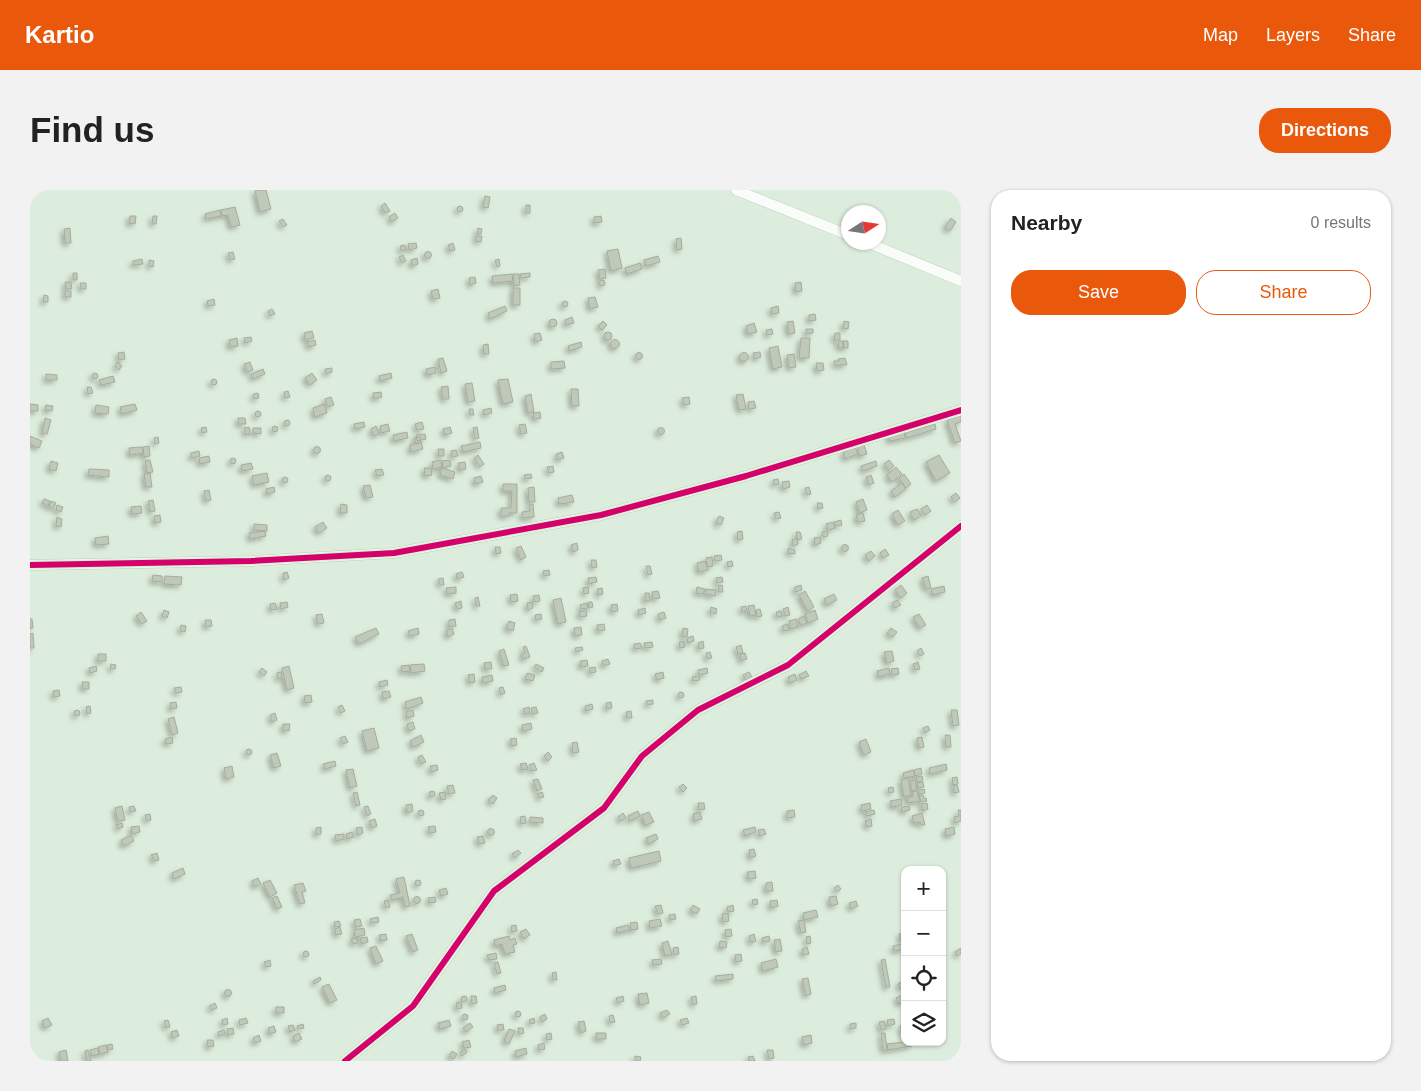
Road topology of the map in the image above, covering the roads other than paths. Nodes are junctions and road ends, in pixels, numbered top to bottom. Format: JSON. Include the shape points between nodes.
{"nodes":[{"id":1,"x":736,"y":190,"type":"edge"},
{"id":2,"x":841,"y":233,"type":"edge"},
{"id":3,"x":885,"y":250,"type":"edge"},
{"id":4,"x":961,"y":281,"type":"edge"},
{"id":5,"x":961,"y":410,"type":"edge"},
{"id":6,"x":961,"y":526,"type":"edge"},
{"id":7,"x":30,"y":565,"type":"edge"},
{"id":8,"x":345,"y":1061,"type":"edge"}],
"edges":[{"from":1,"to":2,"type":"street"},
{"from":3,"to":4,"type":"street"},
{"from":5,"to":7,"type":"street","via":[[746,476],[601,515],[394,553],[251,561]]},
{"from":6,"to":8,"type":"street","via":[[788,666],[698,710],[642,756],[604,808],[494,890],[413,1006]]}]}
